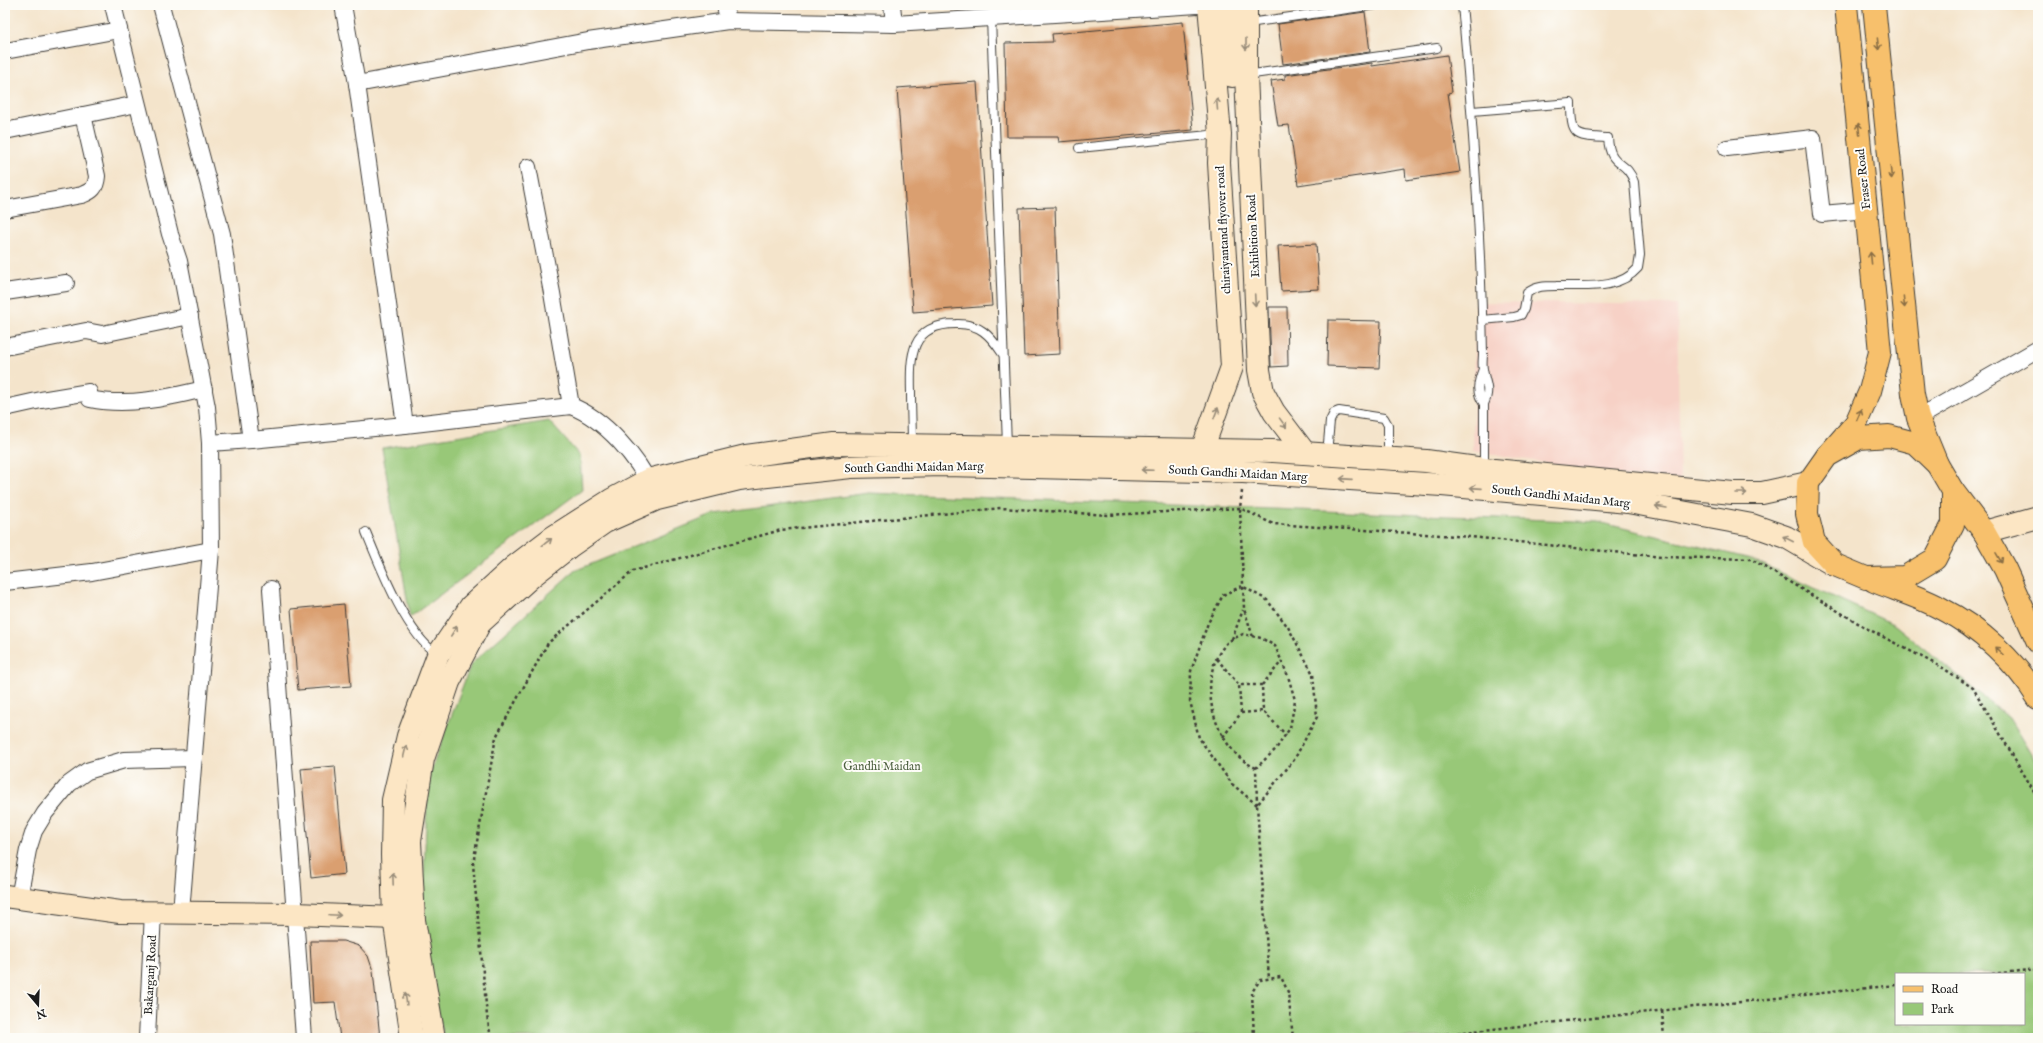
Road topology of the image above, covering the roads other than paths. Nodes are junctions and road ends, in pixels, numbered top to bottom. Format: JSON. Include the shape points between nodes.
{"nodes":[{"id":1,"x":113,"y":5,"type":"edge"},
{"id":2,"x":161,"y":5,"type":"edge"},
{"id":3,"x":343,"y":5,"type":"edge"},
{"id":4,"x":725,"y":5,"type":"edge"},
{"id":5,"x":892,"y":5,"type":"edge"},
{"id":6,"x":1198,"y":5,"type":"edge"},
{"id":7,"x":1209,"y":5,"type":"edge"},
{"id":8,"x":1230,"y":5,"type":"edge"},
{"id":9,"x":1376,"y":5,"type":"edge"},
{"id":10,"x":1462,"y":5,"type":"edge"},
{"id":11,"x":1846,"y":5,"type":"edge"},
{"id":12,"x":1874,"y":5,"type":"edge"},
{"id":13,"x":1246,"y":14,"type":"edge"},
{"id":14,"x":991,"y":18,"type":"junction"},
{"id":15,"x":728,"y":21,"type":"junction"},
{"id":16,"x":894,"y":24,"type":"junction"},
{"id":17,"x":119,"y":30,"type":"junction"},
{"id":18,"x":1437,"y":48,"type":"dead end"},
{"id":19,"x":5,"y":51,"type":"edge"},
{"id":20,"x":1246,"y":75,"type":"junction"},
{"id":21,"x":357,"y":84,"type":"junction"},
{"id":22,"x":137,"y":104,"type":"junction"},
{"id":23,"x":1472,"y":111,"type":"junction"},
{"id":24,"x":83,"y":115,"type":"junction"},
{"id":25,"x":5,"y":131,"type":"edge"},
{"id":26,"x":1228,"y":136,"type":"junction"},
{"id":27,"x":1079,"y":148,"type":"dead end"},
{"id":28,"x":1727,"y":148,"type":"dead end"},
{"id":29,"x":1249,"y":166,"type":"junction"},
{"id":30,"x":528,"y":167,"type":"dead end"},
{"id":31,"x":5,"y":209,"type":"edge"},
{"id":32,"x":1866,"y":210,"type":"junction"},
{"id":33,"x":66,"y":283,"type":"dead end"},
{"id":34,"x":5,"y":292,"type":"edge"},
{"id":35,"x":190,"y":316,"type":"junction"},
{"id":36,"x":1482,"y":320,"type":"junction"},
{"id":37,"x":5,"y":347,"type":"edge"},
{"id":38,"x":2038,"y":349,"type":"edge"},
{"id":39,"x":1003,"y":354,"type":"junction"},
{"id":40,"x":204,"y":389,"type":"junction"},
{"id":41,"x":571,"y":406,"type":"junction"},
{"id":42,"x":5,"y":408,"type":"edge"},
{"id":43,"x":1918,"y":418,"type":"junction"},
{"id":44,"x":405,"y":425,"type":"junction"},
{"id":45,"x":251,"y":440,"type":"junction"},
{"id":46,"x":210,"y":442,"type":"junction"},
{"id":47,"x":912,"y":446,"type":"junction"},
{"id":48,"x":1202,"y":450,"type":"junction"},
{"id":49,"x":1305,"y":453,"type":"junction"},
{"id":50,"x":1327,"y":455,"type":"junction"},
{"id":51,"x":1008,"y":456,"type":"junction"},
{"id":52,"x":1827,"y":456,"type":"junction"},
{"id":53,"x":1388,"y":459,"type":"junction"},
{"id":54,"x":1937,"y":464,"type":"junction"},
{"id":55,"x":1484,"y":469,"type":"junction"},
{"id":56,"x":1243,"y":472,"type":"junction"},
{"id":57,"x":1808,"y":483,"type":"junction"},
{"id":58,"x":653,"y":490,"type":"junction"},
{"id":59,"x":1953,"y":491,"type":"junction"},
{"id":60,"x":2038,"y":517,"type":"edge"},
{"id":61,"x":366,"y":532,"type":"dead end"},
{"id":62,"x":1984,"y":532,"type":"junction"},
{"id":63,"x":211,"y":550,"type":"junction"},
{"id":64,"x":1835,"y":565,"type":"junction"},
{"id":65,"x":1866,"y":578,"type":"junction"},
{"id":66,"x":5,"y":582,"type":"edge"},
{"id":67,"x":271,"y":590,"type":"dead end"},
{"id":68,"x":2038,"y":642,"type":"edge"},
{"id":69,"x":449,"y":658,"type":"junction"},
{"id":70,"x":2038,"y":698,"type":"edge"},
{"id":71,"x":194,"y":758,"type":"junction"},
{"id":72,"x":12,"y":897,"type":"edge"},
{"id":73,"x":153,"y":912,"type":"junction"},
{"id":74,"x":181,"y":912,"type":"junction"},
{"id":75,"x":296,"y":914,"type":"junction"},
{"id":76,"x":404,"y":919,"type":"junction"},
{"id":77,"x":147,"y":1038,"type":"edge"},
{"id":78,"x":304,"y":1038,"type":"edge"},
{"id":79,"x":412,"y":1038,"type":"edge"},
{"id":80,"x":434,"y":1038,"type":"edge"}],
"edges":[{"from":1,"to":17,"type":"street"},
{"from":2,"to":45,"type":"street","via":[[222,234]]},
{"from":3,"to":21,"type":"street"},
{"from":4,"to":15,"type":"street"},
{"from":5,"to":16,"type":"street"},
{"from":6,"to":14,"type":"street"},
{"from":26,"to":7,"type":"main road","name":"chiraiyantand flyover road","one_way":true},
{"from":8,"to":26,"type":"main road"},
{"from":9,"to":13,"type":"lane"},
{"from":10,"to":23,"type":"lane"},
{"from":32,"to":11,"type":"main road","name":"Fraser Road","one_way":true},
{"from":12,"to":43,"type":"main road","one_way":true,"via":[[1910,370]]},
{"from":13,"to":20,"type":"main road","name":"Exhibition Road","one_way":true},
{"from":14,"to":16,"type":"street"},
{"from":14,"to":39,"type":"lane"},
{"from":15,"to":16,"type":"street"},
{"from":15,"to":21,"type":"street","via":[[588,41]]},
{"from":17,"to":19,"type":"street"},
{"from":17,"to":22,"type":"street"},
{"from":18,"to":20,"type":"lane"},
{"from":20,"to":29,"type":"main road","name":"Exhibition Road"},
{"from":21,"to":44,"type":"street"},
{"from":22,"to":24,"type":"street"},
{"from":22,"to":35,"type":"street","via":[[179,261]]},
{"from":23,"to":36,"type":"lane"},
{"from":23,"to":36,"type":"lane","via":[[1571,103],[1573,130],[1580,135],[1608,138],[1608,150],[1612,158],[1627,168],[1631,174],[1634,182],[1640,255],[1638,268],[1621,282],[1605,285],[1541,286],[1527,293],[1521,315],[1514,318]]},
{"from":24,"to":25,"type":"street"},
{"from":24,"to":31,"type":"street","via":[[97,176],[92,191]]},
{"from":26,"to":27,"type":"lane"},
{"from":26,"to":29,"type":"main road"},
{"from":48,"to":26,"type":"main road","name":"chiraiyantand flyover road","one_way":true,"via":[[1232,367],[1219,163]]},
{"from":28,"to":32,"type":"street","via":[[1813,138],[1822,214]]},
{"from":29,"to":49,"type":"main road","name":"Exhibition Road","one_way":true,"via":[[1259,370],[1263,392],[1274,412]]},
{"from":30,"to":41,"type":"street"},
{"from":52,"to":32,"type":"main road","name":"Fraser Road","one_way":true,"via":[[1856,423],[1870,390],[1880,352]]},
{"from":33,"to":34,"type":"street"},
{"from":35,"to":37,"type":"street","via":[[102,334],[86,332]]},
{"from":35,"to":40,"type":"street"},
{"from":36,"to":55,"type":"lane","via":[[1483,369],[1488,395],[1484,404]]},
{"from":38,"to":43,"type":"street"},
{"from":39,"to":47,"type":"lane","via":[[991,336],[969,323],[943,324],[926,331],[915,345],[910,363]]},
{"from":39,"to":51,"type":"lane"},
{"from":40,"to":42,"type":"street","via":[[163,399],[120,403],[90,399],[89,392]]},
{"from":40,"to":46,"type":"street"},
{"from":41,"to":44,"type":"street"},
{"from":41,"to":58,"type":"street","via":[[586,412],[604,426],[636,462]]},
{"from":43,"to":54,"type":"main road"},
{"from":44,"to":45,"type":"street"},
{"from":45,"to":46,"type":"street"},
{"from":46,"to":63,"type":"street"},
{"from":47,"to":51,"type":"main road"},
{"from":47,"to":58,"type":"main road","via":[[834,444],[746,456]]},
{"from":48,"to":49,"type":"main road"},
{"from":48,"to":51,"type":"main road"},
{"from":48,"to":56,"type":"main road"},
{"from":49,"to":50,"type":"main road"},
{"from":50,"to":53,"type":"main road"},
{"from":50,"to":53,"type":"lane","via":[[1331,416],[1339,411],[1384,418],[1388,426]]},
{"from":56,"to":51,"type":"main road","name":"South Gandhi Maidan Marg","one_way":true},
{"from":51,"to":58,"type":"main road","name":"South Gandhi Maidan Marg","via":[[945,465],[852,467]]},
{"from":52,"to":54,"type":"main road","via":[[1859,438],[1889,436],[1915,443]]},
{"from":52,"to":57,"type":"main road"},
{"from":53,"to":55,"type":"main road"},
{"from":54,"to":59,"type":"main road"},
{"from":55,"to":57,"type":"main road","one_way":true,"via":[[1733,493],[1762,493]]},
{"from":64,"to":56,"type":"main road","name":"South Gandhi Maidan Marg","one_way":true,"via":[[1786,537],[1752,525],[1628,502],[1534,492]]},
{"from":57,"to":64,"type":"main road","via":[[1807,514],[1814,542]]},
{"from":58,"to":69,"type":"main road","name":"South Gandhi Maidan Marg","via":[[569,547],[532,576],[480,623]]},
{"from":59,"to":62,"type":"main road"},
{"from":59,"to":65,"type":"main road","via":[[1953,524],[1935,559],[1905,576]]},
{"from":60,"to":62,"type":"main road"},
{"from":61,"to":69,"type":"lane","via":[[384,575],[412,627],[424,644]]},
{"from":62,"to":68,"type":"main road","one_way":true,"via":[[2005,569]]},
{"from":63,"to":66,"type":"street","via":[[92,572]]},
{"from":63,"to":71,"type":"street"},
{"from":64,"to":65,"type":"main road"},
{"from":70,"to":65,"type":"main road","one_way":true,"via":[[2026,679],[1999,650],[1974,629],[1943,609]]},
{"from":67,"to":75,"type":"street"},
{"from":69,"to":76,"type":"main road","name":"South Gandhi Maidan Marg","via":[[449,682],[423,759],[410,841]]},
{"from":71,"to":72,"type":"street","via":[[124,760],[87,771],[69,784],[34,831]]},
{"from":71,"to":74,"type":"street"},
{"from":72,"to":73,"type":"main road","via":[[120,912]]},
{"from":73,"to":74,"type":"main road"},
{"from":73,"to":77,"type":"street","name":"Bakarganj Road"},
{"from":74,"to":75,"type":"main road"},
{"from":75,"to":76,"type":"main road","one_way":true},
{"from":75,"to":78,"type":"street"},
{"from":79,"to":76,"type":"main road","one_way":true},
{"from":76,"to":80,"type":"main road"}]}
